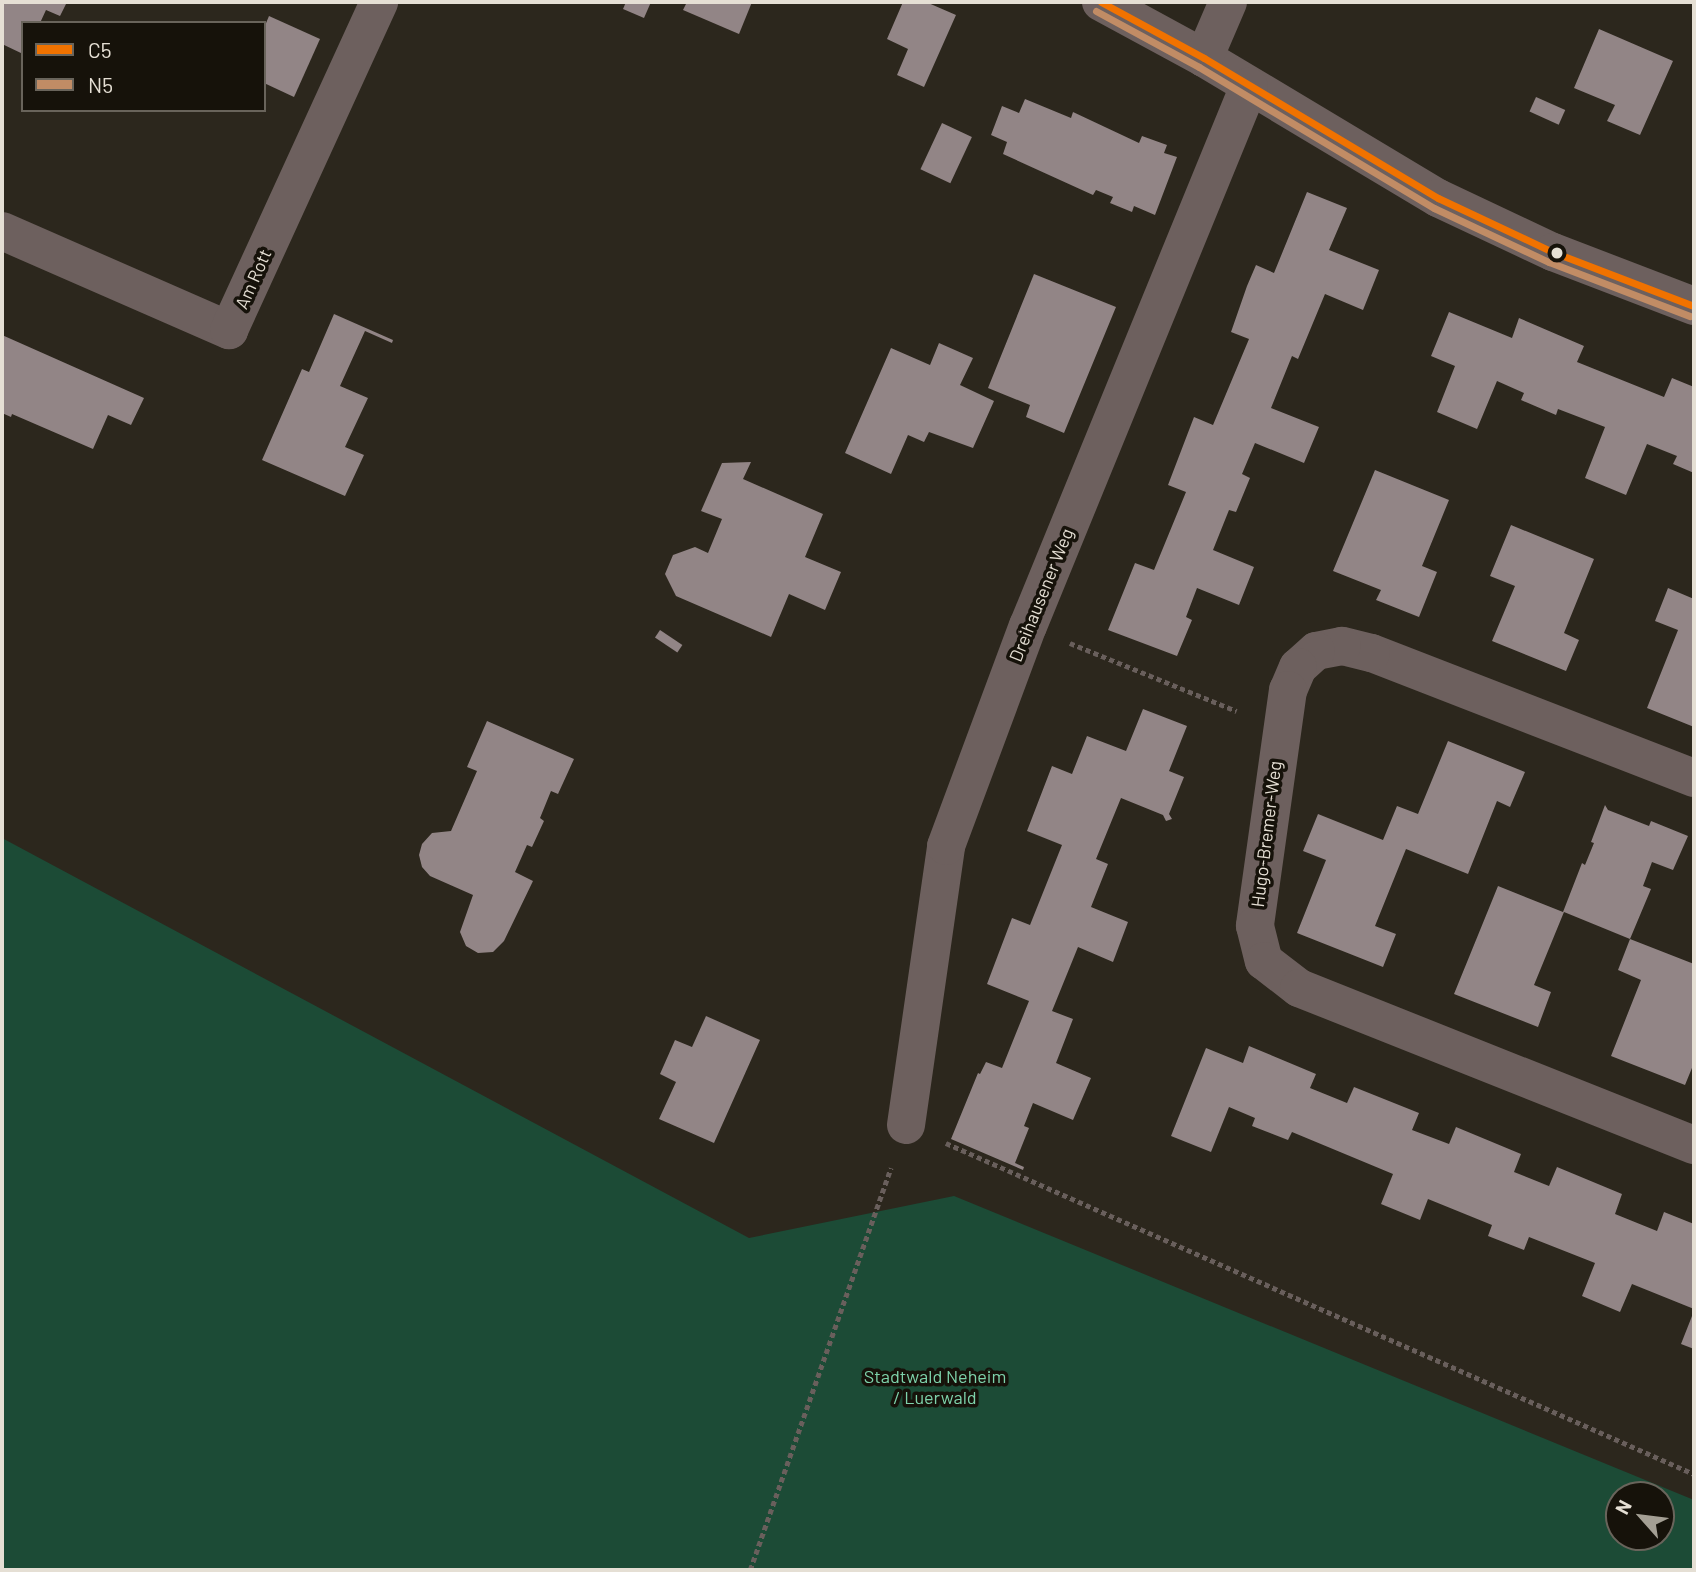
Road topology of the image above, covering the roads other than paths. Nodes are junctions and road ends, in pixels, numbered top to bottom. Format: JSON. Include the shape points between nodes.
{"nodes":[{"id":1,"x":379,"y":2,"type":"edge"},
{"id":2,"x":1101,"y":2,"type":"edge"},
{"id":3,"x":1228,"y":2,"type":"edge"},
{"id":4,"x":1204,"y":58,"type":"junction"},
{"id":5,"x":1249,"y":86,"type":"junction"},
{"id":6,"x":2,"y":231,"type":"edge"},
{"id":7,"x":1694,"y":306,"type":"edge"},
{"id":8,"x":1694,"y":778,"type":"edge"},
{"id":9,"x":906,"y":1125,"type":"road end"},
{"id":10,"x":1694,"y":1144,"type":"edge"}],
"edges":[{"from":1,"to":6,"type":"street","name":"Am Rott","via":[[229,330]]},
{"from":2,"to":4,"type":"street"},
{"from":3,"to":4,"type":"street"},
{"from":4,"to":5,"type":"street"},
{"from":5,"to":7,"type":"street","via":[[1438,198],[1553,252]]},
{"from":5,"to":9,"type":"street","name":"Dreihausener Weg","via":[[1028,625],[946,846]]},
{"from":8,"to":10,"type":"street","name":"Hugo-Bremer-Weg","via":[[1371,653],[1342,646],[1317,651],[1298,667],[1288,690],[1255,926],[1264,961],[1299,988]]}]}
